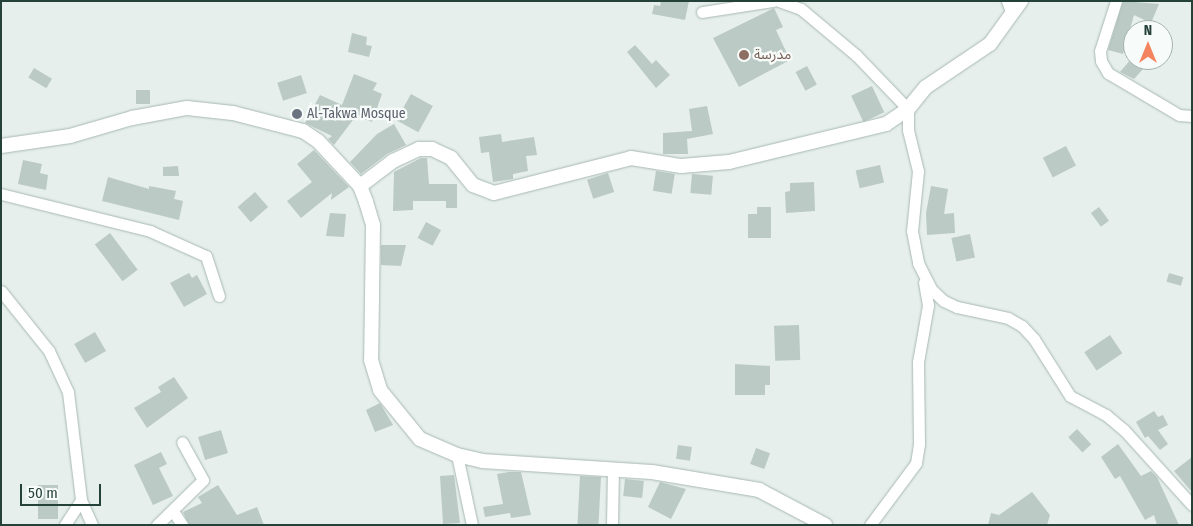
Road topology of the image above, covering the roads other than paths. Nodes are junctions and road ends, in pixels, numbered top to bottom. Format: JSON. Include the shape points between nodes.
{"nodes":[{"id":1,"x":773,"y":1,"type":"edge"},
{"id":2,"x":779,"y":1,"type":"edge"},
{"id":3,"x":1021,"y":1,"type":"edge"},
{"id":4,"x":1116,"y":1,"type":"edge"},
{"id":5,"x":1009,"y":8,"type":"edge"},
{"id":6,"x":702,"y":12,"type":"dead end"},
{"id":7,"x":908,"y":109,"type":"junction"},
{"id":8,"x":1192,"y":116,"type":"edge"},
{"id":9,"x":1,"y":146,"type":"edge"},
{"id":10,"x":360,"y":186,"type":"junction"},
{"id":11,"x":1,"y":194,"type":"edge"},
{"id":12,"x":924,"y":278,"type":"junction"},
{"id":13,"x":1,"y":291,"type":"edge"},
{"id":14,"x":219,"y":296,"type":"dead end"},
{"id":15,"x":182,"y":442,"type":"dead end"},
{"id":16,"x":457,"y":455,"type":"junction"},
{"id":17,"x":613,"y":470,"type":"junction"},
{"id":18,"x":81,"y":500,"type":"junction"},
{"id":19,"x":1192,"y":505,"type":"edge"},
{"id":20,"x":173,"y":510,"type":"junction"},
{"id":21,"x":65,"y":525,"type":"edge"},
{"id":22,"x":92,"y":525,"type":"edge"},
{"id":23,"x":157,"y":525,"type":"edge"},
{"id":24,"x":182,"y":525,"type":"edge"},
{"id":25,"x":472,"y":525,"type":"edge"},
{"id":26,"x":612,"y":525,"type":"edge"},
{"id":27,"x":825,"y":525,"type":"edge"},
{"id":28,"x":870,"y":525,"type":"edge"}],
"edges":[{"from":1,"to":6,"type":"street"},
{"from":2,"to":7,"type":"street","via":[[801,9],[856,55]]},
{"from":3,"to":5,"type":"street"},
{"from":4,"to":8,"type":"street","via":[[1100,51],[1108,74],[1179,115]]},
{"from":5,"to":7,"type":"street","via":[[990,44],[926,87]]},
{"from":7,"to":10,"type":"street","via":[[886,124],[729,162],[681,166],[631,158],[494,193],[472,185],[451,158],[432,149],[419,149],[393,161]]},
{"from":7,"to":12,"type":"street","via":[[908,130],[918,171],[912,231]]},
{"from":9,"to":10,"type":"street","via":[[70,136],[132,118],[208,108],[303,131],[318,141]]},
{"from":10,"to":16,"type":"street","via":[[372,225],[371,360],[380,390],[420,439]]},
{"from":11,"to":14,"type":"street","via":[[150,231],[206,256]]},
{"from":12,"to":19,"type":"street","via":[[944,301],[1008,318],[1022,326],[1034,339],[1070,396],[1106,415],[1124,430]]},
{"from":12,"to":28,"type":"street","via":[[928,306],[918,362],[919,444],[916,463]]},
{"from":13,"to":18,"type":"street","via":[[49,351],[68,392],[76,432]]},
{"from":15,"to":20,"type":"street","via":[[203,480]]},
{"from":16,"to":17,"type":"street","via":[[482,461]]},
{"from":16,"to":25,"type":"street"},
{"from":17,"to":26,"type":"street"},
{"from":17,"to":27,"type":"street","via":[[652,472],[759,490]]},
{"from":18,"to":21,"type":"street"},
{"from":18,"to":22,"type":"street"},
{"from":20,"to":23,"type":"street"},
{"from":20,"to":24,"type":"street"}]}
